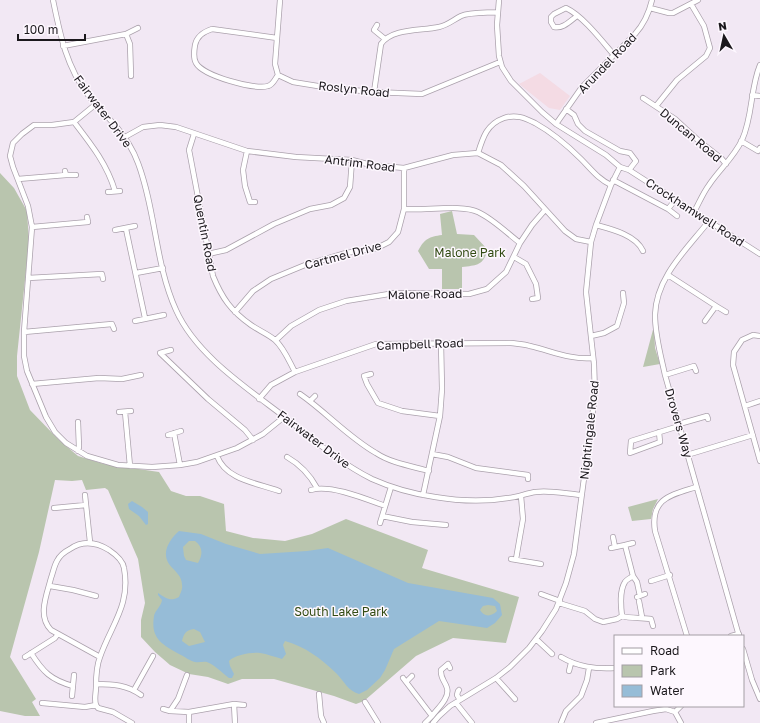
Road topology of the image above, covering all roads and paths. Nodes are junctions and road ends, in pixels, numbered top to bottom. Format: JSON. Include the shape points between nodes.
{"nodes":[{"id":1,"x":53,"y":0,"type":"edge"},
{"id":2,"x":280,"y":0,"type":"edge"},
{"id":3,"x":499,"y":0,"type":"edge"},
{"id":4,"x":652,"y":0,"type":"edge"},
{"id":5,"x":698,"y":0,"type":"edge"},
{"id":6,"x":692,"y":4,"type":"junction"},
{"id":7,"x":650,"y":8,"type":"junction"},
{"id":8,"x":498,"y":12,"type":"junction"},
{"id":9,"x":577,"y":16,"type":"junction"},
{"id":10,"x":138,"y":28,"type":"dead end"},
{"id":11,"x":374,"y":29,"type":"dead end"},
{"id":12,"x":126,"y":34,"type":"junction"},
{"id":13,"x":277,"y":38,"type":"junction"},
{"id":14,"x":385,"y":39,"type":"junction"},
{"id":15,"x":63,"y":46,"type":"junction"},
{"id":16,"x":614,"y":55,"type":"junction"},
{"id":17,"x":500,"y":62,"type":"junction"},
{"id":18,"x":760,"y":65,"type":"edge"},
{"id":19,"x":278,"y":75,"type":"junction"},
{"id":20,"x":131,"y":76,"type":"dead end"},
{"id":21,"x":374,"y":92,"type":"junction"},
{"id":22,"x":752,"y":95,"type":"junction"},
{"id":23,"x":760,"y":96,"type":"edge"},
{"id":24,"x":643,"y":98,"type":"dead end"},
{"id":25,"x":96,"y":104,"type":"junction"},
{"id":26,"x":656,"y":106,"type":"junction"},
{"id":27,"x":566,"y":109,"type":"junction"},
{"id":28,"x":74,"y":122,"type":"junction"},
{"id":29,"x":556,"y":124,"type":"junction"},
{"id":30,"x":194,"y":134,"type":"junction"},
{"id":31,"x":125,"y":137,"type":"junction"},
{"id":32,"x":741,"y":141,"type":"junction"},
{"id":33,"x":247,"y":151,"type":"junction"},
{"id":34,"x":758,"y":151,"type":"edge"},
{"id":35,"x":478,"y":153,"type":"junction"},
{"id":36,"x":352,"y":160,"type":"junction"},
{"id":37,"x":726,"y":164,"type":"junction"},
{"id":38,"x":620,"y":167,"type":"junction"},
{"id":39,"x":404,"y":168,"type":"junction"},
{"id":40,"x":629,"y":170,"type":"junction"},
{"id":41,"x":76,"y":174,"type":"dead end"},
{"id":42,"x":18,"y":179,"type":"junction"},
{"id":43,"x":612,"y":182,"type":"junction"},
{"id":44,"x":108,"y":192,"type":"dead end"},
{"id":45,"x":252,"y":204,"type":"dead end"},
{"id":46,"x":672,"y":204,"type":"dead end"},
{"id":47,"x":404,"y":209,"type":"junction"},
{"id":48,"x":668,"y":209,"type":"junction"},
{"id":49,"x":545,"y":210,"type":"junction"},
{"id":50,"x":694,"y":212,"type":"junction"},
{"id":51,"x":677,"y":216,"type":"dead end"},
{"id":52,"x":709,"y":221,"type":"junction"},
{"id":53,"x":88,"y":222,"type":"dead end"},
{"id":54,"x":596,"y":225,"type":"junction"},
{"id":55,"x":134,"y":226,"type":"dead end"},
{"id":56,"x":32,"y":227,"type":"junction"},
{"id":57,"x":126,"y":229,"type":"junction"},
{"id":58,"x":115,"y":230,"type":"dead end"},
{"id":59,"x":591,"y":242,"type":"junction"},
{"id":60,"x":520,"y":244,"type":"junction"},
{"id":61,"x":643,"y":247,"type":"dead end"},
{"id":62,"x":208,"y":254,"type":"junction"},
{"id":63,"x":760,"y":254,"type":"edge"},
{"id":64,"x":514,"y":257,"type":"junction"},
{"id":65,"x":163,"y":268,"type":"junction"},
{"id":66,"x":136,"y":273,"type":"junction"},
{"id":67,"x":102,"y":274,"type":"dead end"},
{"id":68,"x":668,"y":275,"type":"junction"},
{"id":69,"x":28,"y":278,"type":"junction"},
{"id":70,"x":622,"y":296,"type":"dead end"},
{"id":71,"x":538,"y":298,"type":"dead end"},
{"id":72,"x":716,"y":306,"type":"junction"},
{"id":73,"x":235,"y":312,"type":"junction"},
{"id":74,"x":726,"y":312,"type":"dead end"},
{"id":75,"x":164,"y":315,"type":"dead end"},
{"id":76,"x":111,"y":318,"type":"dead end"},
{"id":77,"x":145,"y":318,"type":"junction"},
{"id":78,"x":135,"y":321,"type":"dead end"},
{"id":79,"x":705,"y":321,"type":"dead end"},
{"id":80,"x":24,"y":332,"type":"junction"},
{"id":81,"x":591,"y":336,"type":"junction"},
{"id":82,"x":760,"y":336,"type":"edge"},
{"id":83,"x":276,"y":340,"type":"junction"},
{"id":84,"x":441,"y":343,"type":"junction"},
{"id":85,"x":171,"y":350,"type":"dead end"},
{"id":86,"x":593,"y":358,"type":"junction"},
{"id":87,"x":295,"y":372,"type":"junction"},
{"id":88,"x":696,"y":372,"type":"dead end"},
{"id":89,"x":371,"y":374,"type":"dead end"},
{"id":90,"x":141,"y":375,"type":"dead end"},
{"id":91,"x":665,"y":376,"type":"junction"},
{"id":92,"x":32,"y":384,"type":"junction"},
{"id":93,"x":300,"y":394,"type":"dead end"},
{"id":94,"x":315,"y":396,"type":"dead end"},
{"id":95,"x":259,"y":399,"type":"junction"},
{"id":96,"x":310,"y":401,"type":"junction"},
{"id":97,"x":760,"y":401,"type":"edge"},
{"id":98,"x":745,"y":406,"type":"junction"},
{"id":99,"x":131,"y":411,"type":"dead end"},
{"id":100,"x":119,"y":412,"type":"dead end"},
{"id":101,"x":125,"y":412,"type":"junction"},
{"id":102,"x":284,"y":416,"type":"junction"},
{"id":103,"x":440,"y":416,"type":"junction"},
{"id":104,"x":707,"y":416,"type":"dead end"},
{"id":105,"x":78,"y":422,"type":"dead end"},
{"id":106,"x":679,"y":425,"type":"junction"},
{"id":107,"x":182,"y":431,"type":"dead end"},
{"id":108,"x":659,"y":432,"type":"junction"},
{"id":109,"x":174,"y":433,"type":"junction"},
{"id":110,"x":168,"y":435,"type":"dead end"},
{"id":111,"x":753,"y":435,"type":"junction"},
{"id":112,"x":253,"y":440,"type":"junction"},
{"id":113,"x":78,"y":451,"type":"junction"},
{"id":114,"x":432,"y":454,"type":"junction"},
{"id":115,"x":687,"y":455,"type":"junction"},
{"id":116,"x":217,"y":456,"type":"junction"},
{"id":117,"x":287,"y":457,"type":"dead end"},
{"id":118,"x":760,"y":461,"type":"edge"},
{"id":119,"x":180,"y":465,"type":"junction"},
{"id":120,"x":130,"y":466,"type":"junction"},
{"id":121,"x":429,"y":471,"type":"junction"},
{"id":122,"x":528,"y":479,"type":"dead end"},
{"id":123,"x":391,"y":487,"type":"junction"},
{"id":124,"x":696,"y":487,"type":"junction"},
{"id":125,"x":271,"y":488,"type":"junction"},
{"id":126,"x":317,"y":488,"type":"junction"},
{"id":127,"x":310,"y":490,"type":"dead end"},
{"id":128,"x":279,"y":491,"type":"dead end"},
{"id":129,"x":269,"y":493,"type":"dead end"},
{"id":130,"x":85,"y":495,"type":"dead end"},
{"id":131,"x":423,"y":495,"type":"junction"},
{"id":132,"x":581,"y":495,"type":"junction"},
{"id":133,"x":521,"y":496,"type":"junction"},
{"id":134,"x":86,"y":505,"type":"junction"},
{"id":135,"x":385,"y":506,"type":"junction"},
{"id":136,"x":54,"y":508,"type":"dead end"},
{"id":137,"x":382,"y":516,"type":"junction"},
{"id":138,"x":380,"y":523,"type":"dead end"},
{"id":139,"x":446,"y":525,"type":"dead end"},
{"id":140,"x":613,"y":537,"type":"dead end"},
{"id":141,"x":90,"y":542,"type":"junction"},
{"id":142,"x":633,"y":543,"type":"dead end"},
{"id":143,"x":625,"y":545,"type":"junction"},
{"id":144,"x":541,"y":564,"type":"dead end"},
{"id":145,"x":670,"y":575,"type":"junction"},
{"id":146,"x":633,"y":576,"type":"junction"},
{"id":147,"x":651,"y":581,"type":"dead end"},
{"id":148,"x":50,"y":586,"type":"junction"},
{"id":149,"x":92,"y":589,"type":"dead end"},
{"id":150,"x":90,"y":594,"type":"junction"},
{"id":151,"x":541,"y":594,"type":"dead end"},
{"id":152,"x":96,"y":596,"type":"dead end"},
{"id":153,"x":559,"y":602,"type":"junction"},
{"id":154,"x":622,"y":616,"type":"junction"},
{"id":155,"x":642,"y":617,"type":"junction"},
{"id":156,"x":652,"y":626,"type":"dead end"},
{"id":157,"x":58,"y":634,"type":"junction"},
{"id":158,"x":687,"y":635,"type":"edge"},
{"id":159,"x":739,"y":635,"type":"edge"},
{"id":160,"x":536,"y":640,"type":"junction"},
{"id":161,"x":744,"y":652,"type":"edge"},
{"id":162,"x":31,"y":653,"type":"junction"},
{"id":163,"x":552,"y":654,"type":"dead end"},
{"id":164,"x":25,"y":657,"type":"dead end"},
{"id":165,"x":100,"y":657,"type":"junction"},
{"id":166,"x":145,"y":657,"type":"dead end"},
{"id":167,"x":561,"y":657,"type":"dead end"},
{"id":168,"x":571,"y":663,"type":"junction"},
{"id":169,"x":448,"y":664,"type":"dead end"},
{"id":170,"x":589,"y":668,"type":"junction"},
{"id":171,"x":614,"y":668,"type":"edge"},
{"id":172,"x":569,"y":671,"type":"dead end"},
{"id":173,"x":74,"y":675,"type":"dead end"},
{"id":174,"x":412,"y":676,"type":"dead end"},
{"id":175,"x":496,"y":678,"type":"junction"},
{"id":176,"x":192,"y":681,"type":"dead end"},
{"id":177,"x":96,"y":684,"type":"junction"},
{"id":178,"x":73,"y":686,"type":"junction"},
{"id":179,"x":134,"y":690,"type":"junction"},
{"id":180,"x":459,"y":690,"type":"dead end"},
{"id":181,"x":758,"y":692,"type":"edge"},
{"id":182,"x":141,"y":695,"type":"dead end"},
{"id":183,"x":72,"y":696,"type":"dead end"},
{"id":184,"x":317,"y":697,"type":"dead end"},
{"id":185,"x":760,"y":698,"type":"edge"},
{"id":186,"x":515,"y":699,"type":"dead end"},
{"id":187,"x":458,"y":702,"type":"junction"},
{"id":188,"x":42,"y":703,"type":"dead end"},
{"id":189,"x":234,"y":704,"type":"junction"},
{"id":190,"x":96,"y":705,"type":"junction"},
{"id":191,"x":244,"y":705,"type":"dead end"},
{"id":192,"x":365,"y":705,"type":"dead end"},
{"id":193,"x":680,"y":707,"type":"edge"},
{"id":194,"x":163,"y":709,"type":"dead end"},
{"id":195,"x":170,"y":710,"type":"junction"},
{"id":196,"x":189,"y":712,"type":"junction"},
{"id":197,"x":675,"y":712,"type":"junction"},
{"id":198,"x":432,"y":716,"type":"junction"},
{"id":199,"x":132,"y":723,"type":"edge"},
{"id":200,"x":189,"y":723,"type":"edge"},
{"id":201,"x":235,"y":723,"type":"edge"},
{"id":202,"x":324,"y":723,"type":"edge"},
{"id":203,"x":378,"y":723,"type":"edge"},
{"id":204,"x":425,"y":723,"type":"edge"},
{"id":205,"x":433,"y":723,"type":"edge"},
{"id":206,"x":472,"y":723,"type":"edge"},
{"id":207,"x":562,"y":723,"type":"edge"},
{"id":208,"x":596,"y":723,"type":"edge"},
{"id":209,"x":681,"y":723,"type":"edge"}],
"edges":[{"from":1,"to":15,"type":"street","name":"Fairwater Drive"},
{"from":2,"to":13,"type":"street"},
{"from":3,"to":8,"type":"street","name":"Crockhamwell Road"},
{"from":4,"to":7,"type":"street","name":"Arundel Road"},
{"from":5,"to":6,"type":"street"},
{"from":6,"to":7,"type":"street","via":[[674,13]]},
{"from":6,"to":26,"type":"street","name":"Duncan Road","via":[[704,26],[710,48],[706,56],[677,80]]},
{"from":7,"to":16,"type":"street","name":"Arundel Road","via":[[642,25]]},
{"from":8,"to":14,"type":"street","via":[[462,16],[440,27],[392,34]]},
{"from":8,"to":17,"type":"street","name":"Crockhamwell Road"},
{"from":9,"to":9,"type":"street","via":[[566,8],[550,17],[554,27],[559,28]]},
{"from":9,"to":16,"type":"street"},
{"from":10,"to":12,"type":"street"},
{"from":11,"to":14,"type":"street"},
{"from":12,"to":15,"type":"street"},
{"from":12,"to":20,"type":"street","via":[[130,44]]},
{"from":13,"to":19,"type":"street","via":[[275,64]]},
{"from":13,"to":19,"type":"street","via":[[212,29],[203,32],[196,41],[194,52],[196,63],[203,71],[222,79],[267,86],[272,84]]},
{"from":14,"to":21,"type":"street","via":[[381,44]]},
{"from":15,"to":25,"type":"street","name":"Fairwater Drive","via":[[74,75]]},
{"from":16,"to":27,"type":"street","name":"Arundel Road","via":[[582,86]]},
{"from":17,"to":21,"type":"street","name":"Roslyn Road","via":[[422,94]]},
{"from":17,"to":29,"type":"street","name":"Crockhamwell Road","via":[[506,75],[517,88]]},
{"from":18,"to":22,"type":"street"},
{"from":19,"to":21,"type":"street","name":"Roslyn Road","via":[[293,82]]},
{"from":22,"to":23,"type":"street"},
{"from":22,"to":32,"type":"street","via":[[748,125]]},
{"from":24,"to":26,"type":"street","name":"Duncan Road"},
{"from":25,"to":28,"type":"street"},
{"from":25,"to":31,"type":"street","name":"Fairwater Drive"},
{"from":26,"to":37,"type":"street","name":"Duncan Road","via":[[675,119]]},
{"from":27,"to":29,"type":"street","name":"Arundel Road"},
{"from":27,"to":40,"type":"street","via":[[574,115],[585,131],[620,151],[630,153],[636,161]]},
{"from":28,"to":42,"type":"street","via":[[34,126],[13,143],[10,156]]},
{"from":28,"to":44,"type":"street","via":[[102,159],[117,191]]},
{"from":29,"to":38,"type":"street","name":"Crockhamwell Road","via":[[606,155]]},
{"from":30,"to":31,"type":"street","name":"Antrim Road","via":[[176,127],[153,125]]},
{"from":30,"to":33,"type":"street","name":"Antrim Road"},
{"from":30,"to":62,"type":"street","name":"Quentin Road","via":[[189,150]]},
{"from":31,"to":65,"type":"street","name":"Fairwater Drive","via":[[134,152],[143,177]]},
{"from":32,"to":34,"type":"street"},
{"from":32,"to":37,"type":"street"},
{"from":33,"to":36,"type":"street","name":"Antrim Road"},
{"from":33,"to":45,"type":"street","via":[[245,186]]},
{"from":35,"to":39,"type":"street","name":"Antrim Road","via":[[453,155]]},
{"from":35,"to":43,"type":"street","via":[[484,134],[495,121],[511,115],[524,118],[550,131],[596,176],[603,181]]},
{"from":35,"to":49,"type":"street","via":[[501,165]]},
{"from":36,"to":39,"type":"street","name":"Antrim Road","via":[[371,165]]},
{"from":36,"to":62,"type":"street","via":[[350,187],[344,198],[331,205],[310,209],[274,224],[226,250]]},
{"from":37,"to":50,"type":"street","via":[[709,184]]},
{"from":38,"to":40,"type":"street","name":"Crockhamwell Road"},
{"from":38,"to":43,"type":"street","name":"Nightingale Road"},
{"from":39,"to":47,"type":"street","name":"Cartmel Drive"},
{"from":40,"to":50,"type":"street","name":"Crockhamwell Road"},
{"from":41,"to":42,"type":"street"},
{"from":42,"to":56,"type":"street","via":[[28,206]]},
{"from":43,"to":48,"type":"street"},
{"from":43,"to":54,"type":"street","name":"Nightingale Road"},
{"from":46,"to":48,"type":"street"},
{"from":47,"to":60,"type":"street","via":[[456,208],[477,211]]},
{"from":47,"to":73,"type":"street","name":"Cartmel Drive","via":[[398,232],[389,242],[377,248],[346,253],[305,265],[271,279],[253,291]]},
{"from":48,"to":51,"type":"street"},
{"from":49,"to":59,"type":"street","via":[[565,231],[576,238]]},
{"from":49,"to":60,"type":"street","name":"Malone Road"},
{"from":50,"to":52,"type":"street","name":"Crockhamwell Road"},
{"from":52,"to":63,"type":"street","name":"Crockhamwell Road"},
{"from":52,"to":68,"type":"street","name":"Drovers Way"},
{"from":53,"to":56,"type":"street"},
{"from":54,"to":59,"type":"street","name":"Nightingale Road"},
{"from":54,"to":61,"type":"street","via":[[620,232]]},
{"from":55,"to":57,"type":"street"},
{"from":56,"to":69,"type":"street"},
{"from":57,"to":58,"type":"street"},
{"from":57,"to":66,"type":"street"},
{"from":59,"to":81,"type":"street","name":"Nightingale Road","via":[[586,292]]},
{"from":60,"to":64,"type":"street","name":"Malone Road"},
{"from":62,"to":73,"type":"street","name":"Quentin Road","via":[[221,295]]},
{"from":64,"to":71,"type":"street","via":[[526,264],[536,284]]},
{"from":64,"to":83,"type":"street","name":"Malone Road","via":[[506,272],[487,289],[469,294],[395,293],[346,301],[319,310],[291,326]]},
{"from":65,"to":66,"type":"street"},
{"from":65,"to":95,"type":"street","name":"Fairwater Drive","via":[[171,299],[184,326],[198,344]]},
{"from":66,"to":77,"type":"street"},
{"from":67,"to":69,"type":"street"},
{"from":68,"to":72,"type":"street"},
{"from":68,"to":91,"type":"street","name":"Drovers Way","via":[[659,292],[655,315],[658,346]]},
{"from":69,"to":80,"type":"street"},
{"from":70,"to":81,"type":"street","via":[[624,303],[617,326]]},
{"from":72,"to":74,"type":"street"},
{"from":72,"to":79,"type":"street"},
{"from":73,"to":83,"type":"street","name":"Quentin Road"},
{"from":75,"to":77,"type":"street"},
{"from":76,"to":80,"type":"street","via":[[113,327]]},
{"from":77,"to":78,"type":"street"},
{"from":80,"to":92,"type":"street","via":[[24,356]]},
{"from":81,"to":86,"type":"street","name":"Nightingale Road"},
{"from":82,"to":98,"type":"street","via":[[753,334],[742,340],[734,352],[733,365]]},
{"from":83,"to":87,"type":"street","name":"Quentin Road"},
{"from":84,"to":86,"type":"street","name":"Campbell Road","via":[[511,343],[529,345],[571,358]]},
{"from":84,"to":87,"type":"street","name":"Campbell Road","via":[[376,344]]},
{"from":84,"to":103,"type":"street"},
{"from":85,"to":112,"type":"street","via":[[160,353]]},
{"from":86,"to":132,"type":"street","name":"Nightingale Road","via":[[595,395]]},
{"from":87,"to":95,"type":"street","name":"Campbell Road","via":[[271,385]]},
{"from":88,"to":91,"type":"street","via":[[694,366]]},
{"from":89,"to":103,"type":"street","via":[[362,377],[378,402],[402,411]]},
{"from":90,"to":92,"type":"street"},
{"from":91,"to":106,"type":"street","name":"Drovers Way"},
{"from":92,"to":113,"type":"street","via":[[55,432]]},
{"from":93,"to":96,"type":"street"},
{"from":94,"to":96,"type":"street"},
{"from":95,"to":102,"type":"street","name":"Fairwater Drive"},
{"from":96,"to":121,"type":"street","via":[[376,454]]},
{"from":97,"to":98,"type":"street"},
{"from":98,"to":111,"type":"street"},
{"from":99,"to":101,"type":"street"},
{"from":100,"to":101,"type":"street"},
{"from":101,"to":120,"type":"street"},
{"from":102,"to":112,"type":"street"},
{"from":102,"to":123,"type":"street","name":"Fairwater Drive","via":[[347,465]]},
{"from":103,"to":114,"type":"street"},
{"from":104,"to":106,"type":"street"},
{"from":105,"to":113,"type":"street"},
{"from":106,"to":108,"type":"street"},
{"from":106,"to":115,"type":"street","name":"Drovers Way"},
{"from":107,"to":109,"type":"street"},
{"from":108,"to":108,"type":"street","via":[[631,441],[630,453],[660,442]]},
{"from":109,"to":110,"type":"street"},
{"from":109,"to":119,"type":"street"},
{"from":111,"to":115,"type":"street"},
{"from":111,"to":118,"type":"street"},
{"from":112,"to":116,"type":"street"},
{"from":113,"to":120,"type":"street","via":[[101,461]]},
{"from":114,"to":121,"type":"street"},
{"from":114,"to":122,"type":"street","via":[[476,468],[528,475]]},
{"from":115,"to":124,"type":"street","name":"Drovers Way"},
{"from":116,"to":119,"type":"street"},
{"from":116,"to":125,"type":"street","via":[[222,467],[228,472]]},
{"from":117,"to":126,"type":"street","via":[[310,476]]},
{"from":119,"to":120,"type":"street"},
{"from":121,"to":131,"type":"street"},
{"from":123,"to":131,"type":"street","name":"Fairwater Drive"},
{"from":123,"to":135,"type":"street"},
{"from":124,"to":145,"type":"street","via":[[668,496],[661,502],[654,520]]},
{"from":124,"to":159,"type":"street","name":"Drovers Way"},
{"from":125,"to":128,"type":"street"},
{"from":125,"to":129,"type":"street"},
{"from":126,"to":127,"type":"street"},
{"from":126,"to":135,"type":"street","via":[[347,493]]},
{"from":130,"to":134,"type":"street"},
{"from":131,"to":133,"type":"street","name":"Fairwater Drive","via":[[451,500],[504,499]]},
{"from":132,"to":133,"type":"street","name":"Fairwater Drive","via":[[536,492]]},
{"from":132,"to":153,"type":"street","name":"Nightingale Road","via":[[574,554]]},
{"from":133,"to":144,"type":"street","via":[[523,519],[514,559]]},
{"from":134,"to":136,"type":"street"},
{"from":134,"to":141,"type":"street"},
{"from":135,"to":137,"type":"street"},
{"from":137,"to":138,"type":"street"},
{"from":137,"to":139,"type":"street","via":[[438,527]]},
{"from":140,"to":143,"type":"street","via":[[613,548]]},
{"from":141,"to":148,"type":"street","via":[[80,543],[62,554],[56,562]]},
{"from":141,"to":165,"type":"street","via":[[104,546],[115,554],[124,566],[126,578],[121,612]]},
{"from":142,"to":143,"type":"street"},
{"from":143,"to":146,"type":"street"},
{"from":145,"to":147,"type":"street"},
{"from":145,"to":158,"type":"street"},
{"from":146,"to":154,"type":"street","via":[[624,584],[621,599]]},
{"from":146,"to":155,"type":"street","via":[[637,582]]},
{"from":148,"to":150,"type":"street"},
{"from":148,"to":157,"type":"street","via":[[44,615],[47,626]]},
{"from":149,"to":150,"type":"street"},
{"from":150,"to":152,"type":"street"},
{"from":151,"to":153,"type":"street"},
{"from":153,"to":154,"type":"street","via":[[585,611],[603,622]]},
{"from":153,"to":160,"type":"street","name":"Nightingale Road"},
{"from":154,"to":155,"type":"street"},
{"from":155,"to":156,"type":"street","via":[[651,619]]},
{"from":157,"to":162,"type":"street"},
{"from":157,"to":165,"type":"street"},
{"from":160,"to":163,"type":"street"},
{"from":160,"to":175,"type":"street","name":"Nightingale Road"},
{"from":161,"to":181,"type":"street"},
{"from":162,"to":164,"type":"street"},
{"from":162,"to":178,"type":"street","via":[[53,679]]},
{"from":165,"to":177,"type":"street"},
{"from":166,"to":179,"type":"street","via":[[151,658]]},
{"from":167,"to":168,"type":"street"},
{"from":168,"to":170,"type":"street"},
{"from":168,"to":172,"type":"street"},
{"from":169,"to":198,"type":"street","via":[[441,670],[440,675],[447,688],[447,694]]},
{"from":170,"to":171,"type":"street"},
{"from":170,"to":207,"type":"street","via":[[581,696],[566,711]]},
{"from":173,"to":178,"type":"street"},
{"from":174,"to":198,"type":"street","via":[[405,680]]},
{"from":175,"to":186,"type":"street","via":[[509,696]]},
{"from":175,"to":187,"type":"street","name":"Nightingale Road"},
{"from":176,"to":195,"type":"street","via":[[187,677],[178,699]]},
{"from":177,"to":179,"type":"street","via":[[113,684]]},
{"from":177,"to":190,"type":"street"},
{"from":178,"to":183,"type":"street"},
{"from":179,"to":182,"type":"street"},
{"from":180,"to":187,"type":"street","via":[[456,695]]},
{"from":181,"to":185,"type":"street"},
{"from":184,"to":202,"type":"street"},
{"from":187,"to":205,"type":"street","name":"Nightingale Road"},
{"from":187,"to":206,"type":"street"},
{"from":188,"to":190,"type":"street","via":[[85,707]]},
{"from":189,"to":191,"type":"street"},
{"from":189,"to":196,"type":"street"},
{"from":189,"to":201,"type":"street"},
{"from":190,"to":199,"type":"street"},
{"from":192,"to":203,"type":"street"},
{"from":193,"to":197,"type":"street"},
{"from":194,"to":195,"type":"street"},
{"from":195,"to":196,"type":"street"},
{"from":196,"to":200,"type":"street"},
{"from":197,"to":208,"type":"street","via":[[666,709]]},
{"from":197,"to":209,"type":"street"},
{"from":198,"to":204,"type":"street"}]}
